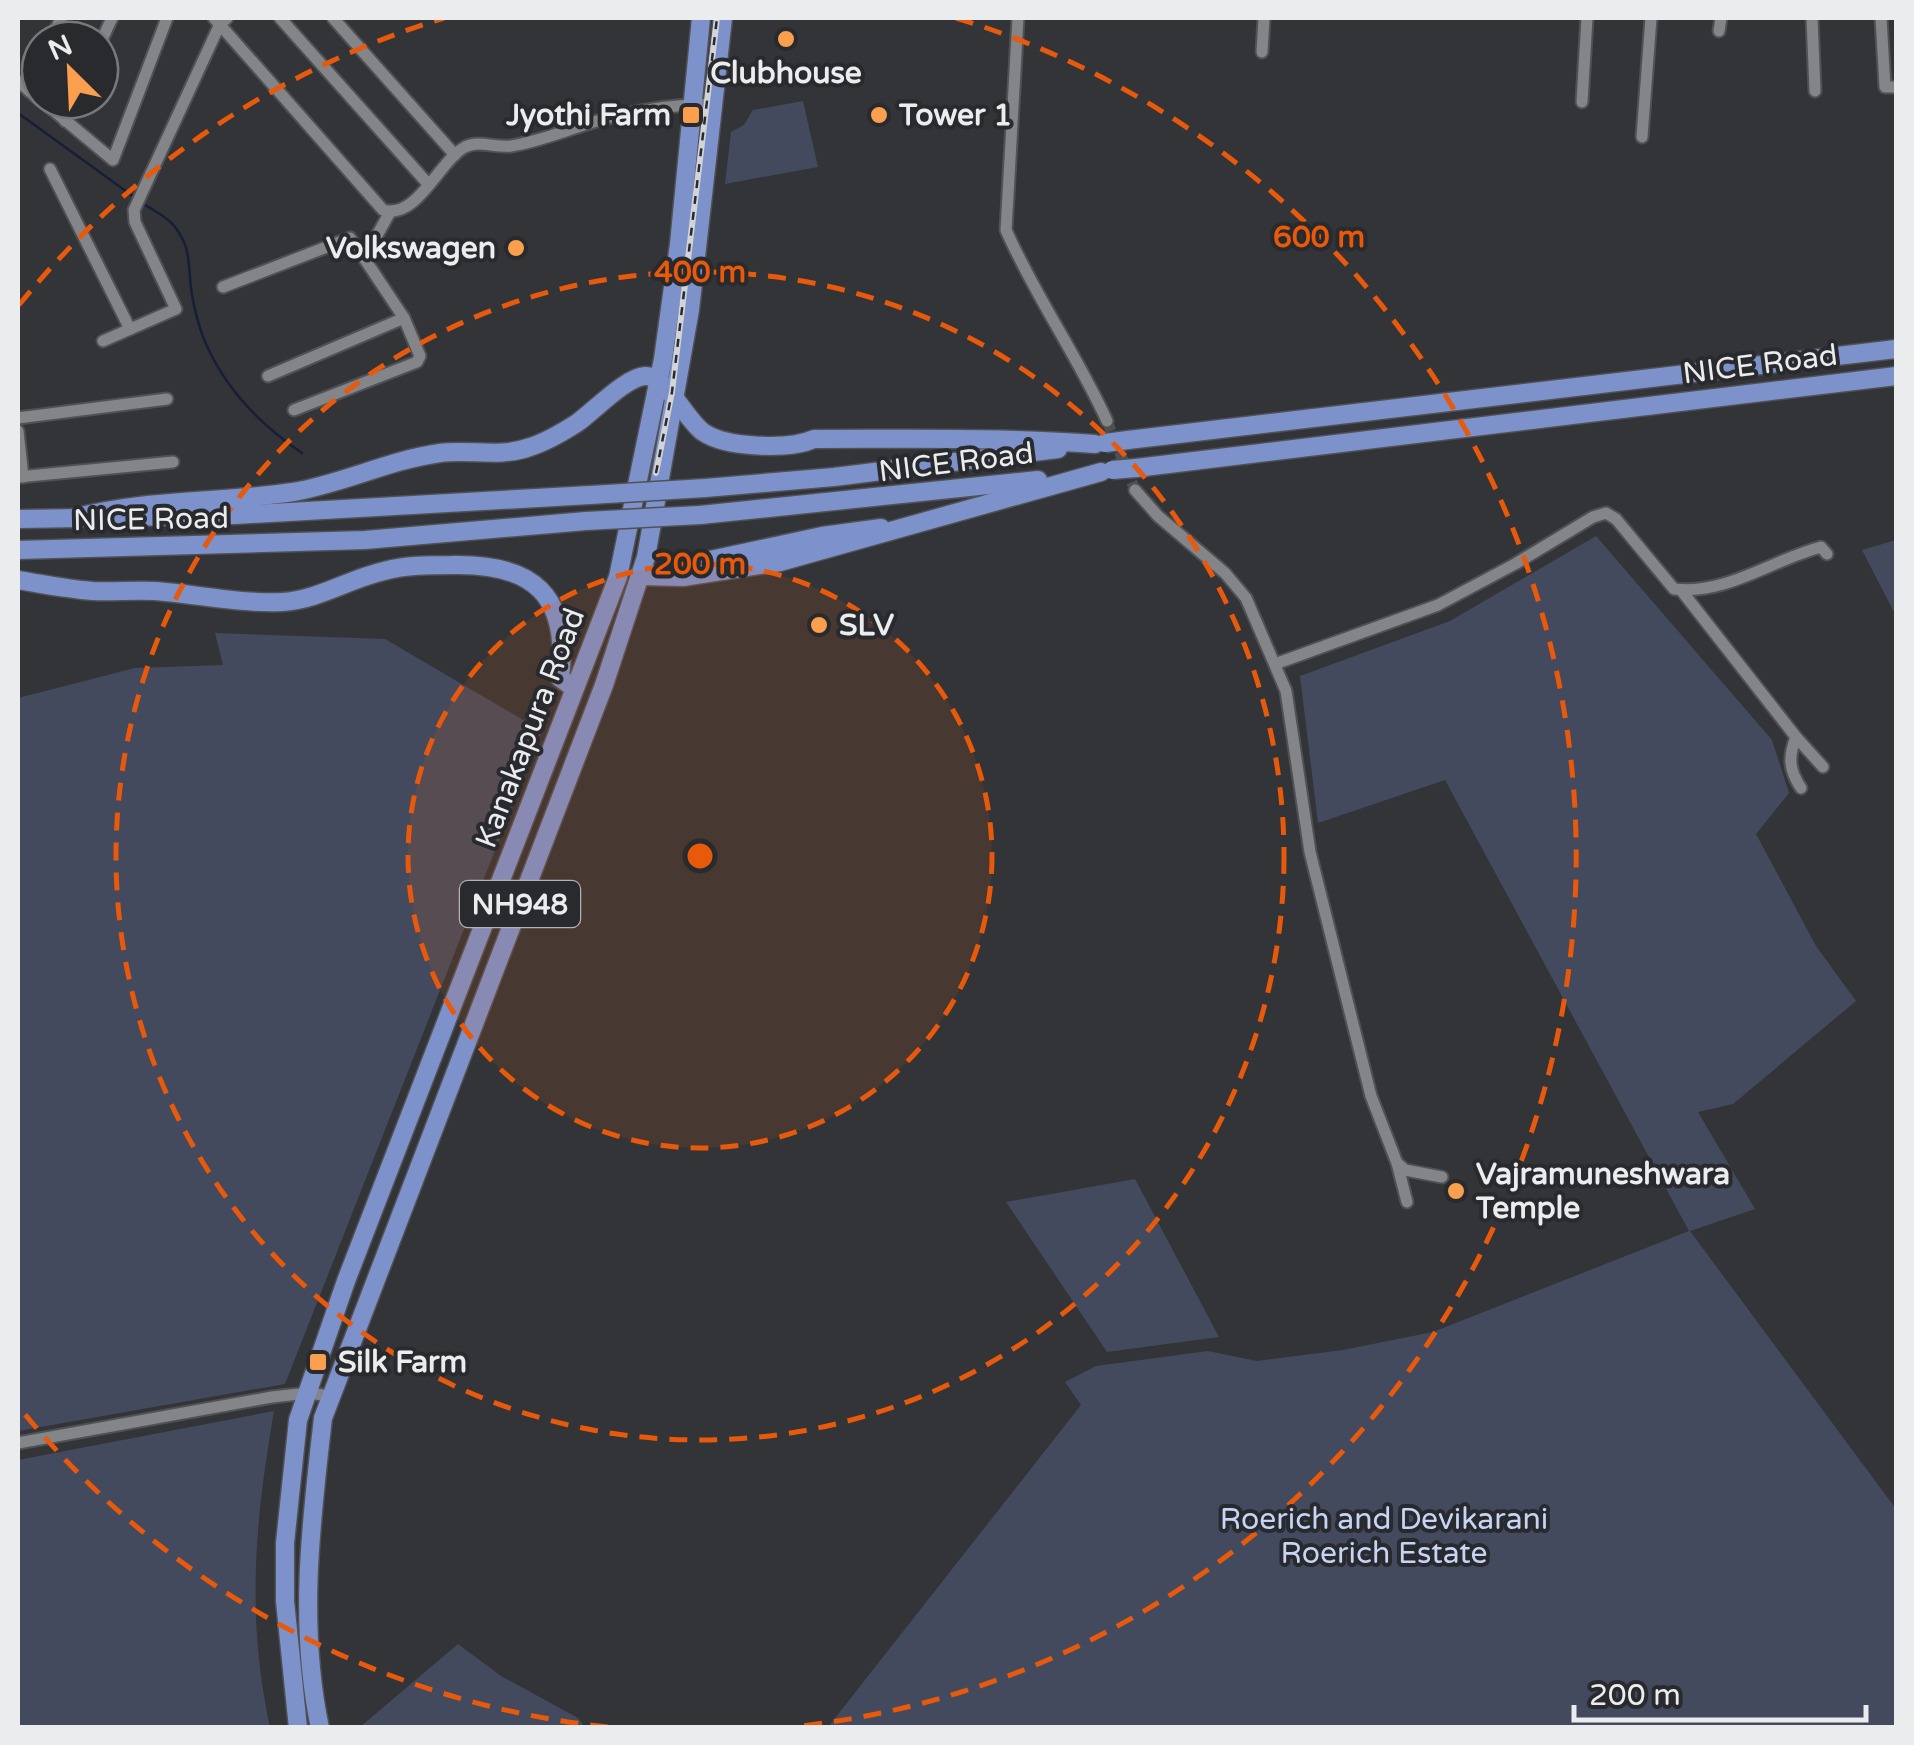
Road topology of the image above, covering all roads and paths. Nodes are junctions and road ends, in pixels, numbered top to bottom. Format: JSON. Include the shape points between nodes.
{"nodes":[{"id":1,"x":167,"y":18,"type":"edge"},
{"id":2,"x":280,"y":18,"type":"edge"},
{"id":3,"x":333,"y":18,"type":"edge"},
{"id":4,"x":701,"y":18,"type":"edge"},
{"id":5,"x":723,"y":18,"type":"edge"},
{"id":6,"x":1018,"y":18,"type":"edge"},
{"id":7,"x":1264,"y":18,"type":"edge"},
{"id":8,"x":1587,"y":18,"type":"edge"},
{"id":9,"x":1652,"y":18,"type":"edge"},
{"id":10,"x":1812,"y":18,"type":"edge"},
{"id":11,"x":1882,"y":18,"type":"edge"},
{"id":12,"x":220,"y":20,"type":"edge"},
{"id":13,"x":1262,"y":52,"type":"dead end"},
{"id":14,"x":1896,"y":87,"type":"edge"},
{"id":15,"x":1815,"y":91,"type":"dead end"},
{"id":16,"x":1582,"y":102,"type":"dead end"},
{"id":17,"x":692,"y":104,"type":"junction"},
{"id":18,"x":715,"y":104,"type":"junction"},
{"id":19,"x":66,"y":121,"type":"edge"},
{"id":20,"x":1642,"y":138,"type":"dead end"},
{"id":21,"x":456,"y":155,"type":"junction"},
{"id":22,"x":50,"y":169,"type":"dead end"},
{"id":23,"x":429,"y":185,"type":"junction"},
{"id":24,"x":390,"y":212,"type":"junction"},
{"id":25,"x":360,"y":252,"type":"junction"},
{"id":26,"x":223,"y":287,"type":"dead end"},
{"id":27,"x":404,"y":318,"type":"junction"},
{"id":28,"x":130,"y":330,"type":"junction"},
{"id":29,"x":103,"y":341,"type":"dead end"},
{"id":30,"x":1896,"y":349,"type":"edge"},
{"id":31,"x":268,"y":376,"type":"dead end"},
{"id":32,"x":1896,"y":376,"type":"edge"},
{"id":33,"x":660,"y":380,"type":"junction"},
{"id":34,"x":167,"y":399,"type":"dead end"},
{"id":35,"x":676,"y":401,"type":"junction"},
{"id":36,"x":294,"y":410,"type":"dead end"},
{"id":37,"x":18,"y":418,"type":"edge"},
{"id":38,"x":1107,"y":421,"type":"tunnel mouth"},
{"id":39,"x":18,"y":431,"type":"edge"},
{"id":40,"x":1100,"y":443,"type":"junction"},
{"id":41,"x":174,"y":462,"type":"dead end"},
{"id":42,"x":1107,"y":471,"type":"junction"},
{"id":43,"x":20,"y":477,"type":"edge"},
{"id":44,"x":1135,"y":490,"type":"tunnel mouth"},
{"id":45,"x":74,"y":518,"type":"junction"},
{"id":46,"x":18,"y":519,"type":"edge"},
{"id":47,"x":18,"y":550,"type":"edge"},
{"id":48,"x":1827,"y":554,"type":"dead end"},
{"id":49,"x":640,"y":576,"type":"junction"},
{"id":50,"x":18,"y":580,"type":"edge"},
{"id":51,"x":1681,"y":590,"type":"junction"},
{"id":52,"x":1275,"y":664,"type":"junction"},
{"id":53,"x":574,"y":688,"type":"junction"},
{"id":54,"x":1796,"y":737,"type":"junction"},
{"id":55,"x":1823,"y":767,"type":"dead end"},
{"id":56,"x":1801,"y":788,"type":"dead end"},
{"id":57,"x":532,"y":802,"type":"junction"},
{"id":58,"x":555,"y":808,"type":"junction"},
{"id":59,"x":1397,"y":1164,"type":"junction"},
{"id":60,"x":1442,"y":1177,"type":"dead end"},
{"id":61,"x":1407,"y":1202,"type":"dead end"},
{"id":62,"x":308,"y":1393,"type":"junction"},
{"id":63,"x":330,"y":1396,"type":"junction"},
{"id":64,"x":18,"y":1443,"type":"edge"},
{"id":65,"x":298,"y":1728,"type":"edge"},
{"id":66,"x":320,"y":1728,"type":"edge"}],
"edges":[{"from":1,"to":19,"type":"street","via":[[112,160]]},
{"from":2,"to":23,"type":"street"},
{"from":3,"to":21,"type":"street"},
{"from":4,"to":17,"type":"highway","name":"Kanakapura Road"},
{"from":5,"to":18,"type":"highway","name":"Kanakapura Road"},
{"from":6,"to":38,"type":"street","via":[[1006,230]]},
{"from":7,"to":13,"type":"street"},
{"from":8,"to":16,"type":"street"},
{"from":9,"to":20,"type":"street"},
{"from":10,"to":15,"type":"street"},
{"from":11,"to":14,"type":"street","via":[[1884,87]]},
{"from":12,"to":24,"type":"street"},
{"from":12,"to":28,"type":"street","via":[[134,210],[176,309]]},
{"from":17,"to":18,"type":"street"},
{"from":17,"to":21,"type":"street","via":[[607,118],[510,146],[469,145]]},
{"from":17,"to":33,"type":"highway","name":"Kanakapura Road","number":"NH948"},
{"from":18,"to":35,"type":"highway","name":"Kanakapura Road"},
{"from":21,"to":23,"type":"street"},
{"from":22,"to":28,"type":"street"},
{"from":23,"to":24,"type":"street"},
{"from":24,"to":25,"type":"street"},
{"from":25,"to":26,"type":"street","via":[[350,238]]},
{"from":25,"to":27,"type":"street"},
{"from":27,"to":31,"type":"street"},
{"from":27,"to":36,"type":"street","via":[[417,362]]},
{"from":28,"to":29,"type":"street"},
{"from":30,"to":40,"type":"highway","name":"NICE Road","bridge":true},
{"from":32,"to":42,"type":"highway","name":"NICE Road","bridge":true},
{"from":33,"to":35,"type":"highway"},
{"from":33,"to":45,"type":"highway","via":[[632,380],[576,424],[508,454],[444,452],[298,491],[116,507]]},
{"from":33,"to":53,"type":"highway","name":"Kanakapura Road","number":"NH948","via":[[618,578]]},
{"from":34,"to":37,"type":"street"},
{"from":35,"to":40,"type":"highway","via":[[711,436],[728,442]]},
{"from":35,"to":49,"type":"highway","name":"Kanakapura Road","number":"NH948"},
{"from":39,"to":43,"type":"street"},
{"from":40,"to":45,"type":"highway","name":"NICE Road","bridge":true,"via":[[705,488]]},
{"from":41,"to":43,"type":"street"},
{"from":42,"to":47,"type":"highway","name":"NICE Road","bridge":true,"via":[[894,497],[365,540]]},
{"from":42,"to":49,"type":"highway","via":[[780,562]]},
{"from":44,"to":52,"type":"street","via":[[1246,598]]},
{"from":45,"to":46,"type":"highway","name":"NICE Road"},
{"from":48,"to":51,"type":"street","via":[[1822,547],[1711,589]]},
{"from":49,"to":58,"type":"highway","name":"Kanakapura Road","number":"NH948"},
{"from":50,"to":53,"type":"highway","via":[[287,602],[389,569],[504,567],[548,600],[561,628],[560,678]]},
{"from":51,"to":52,"type":"street","via":[[1674,590],[1606,513],[1438,606]]},
{"from":51,"to":54,"type":"street"},
{"from":52,"to":59,"type":"street","via":[[1286,692],[1310,852],[1372,1096]]},
{"from":53,"to":57,"type":"highway","name":"Kanakapura Road","number":"NH948"},
{"from":54,"to":55,"type":"street"},
{"from":54,"to":56,"type":"street","via":[[1791,774]]},
{"from":57,"to":58,"type":"highway"},
{"from":57,"to":62,"type":"highway","name":"Kanakapura Road","number":"NH948"},
{"from":58,"to":63,"type":"highway","name":"Kanakapura Road","number":"NH948"},
{"from":59,"to":60,"type":"street"},
{"from":59,"to":61,"type":"street"},
{"from":62,"to":63,"type":"street"},
{"from":62,"to":64,"type":"street"},
{"from":62,"to":65,"type":"highway","name":"Kanakapura Road","number":"NH948","via":[[298,1420],[285,1543]]},
{"from":63,"to":66,"type":"highway","name":"Kanakapura Road","number":"NH948","via":[[308,1541],[309,1640]]}]}
